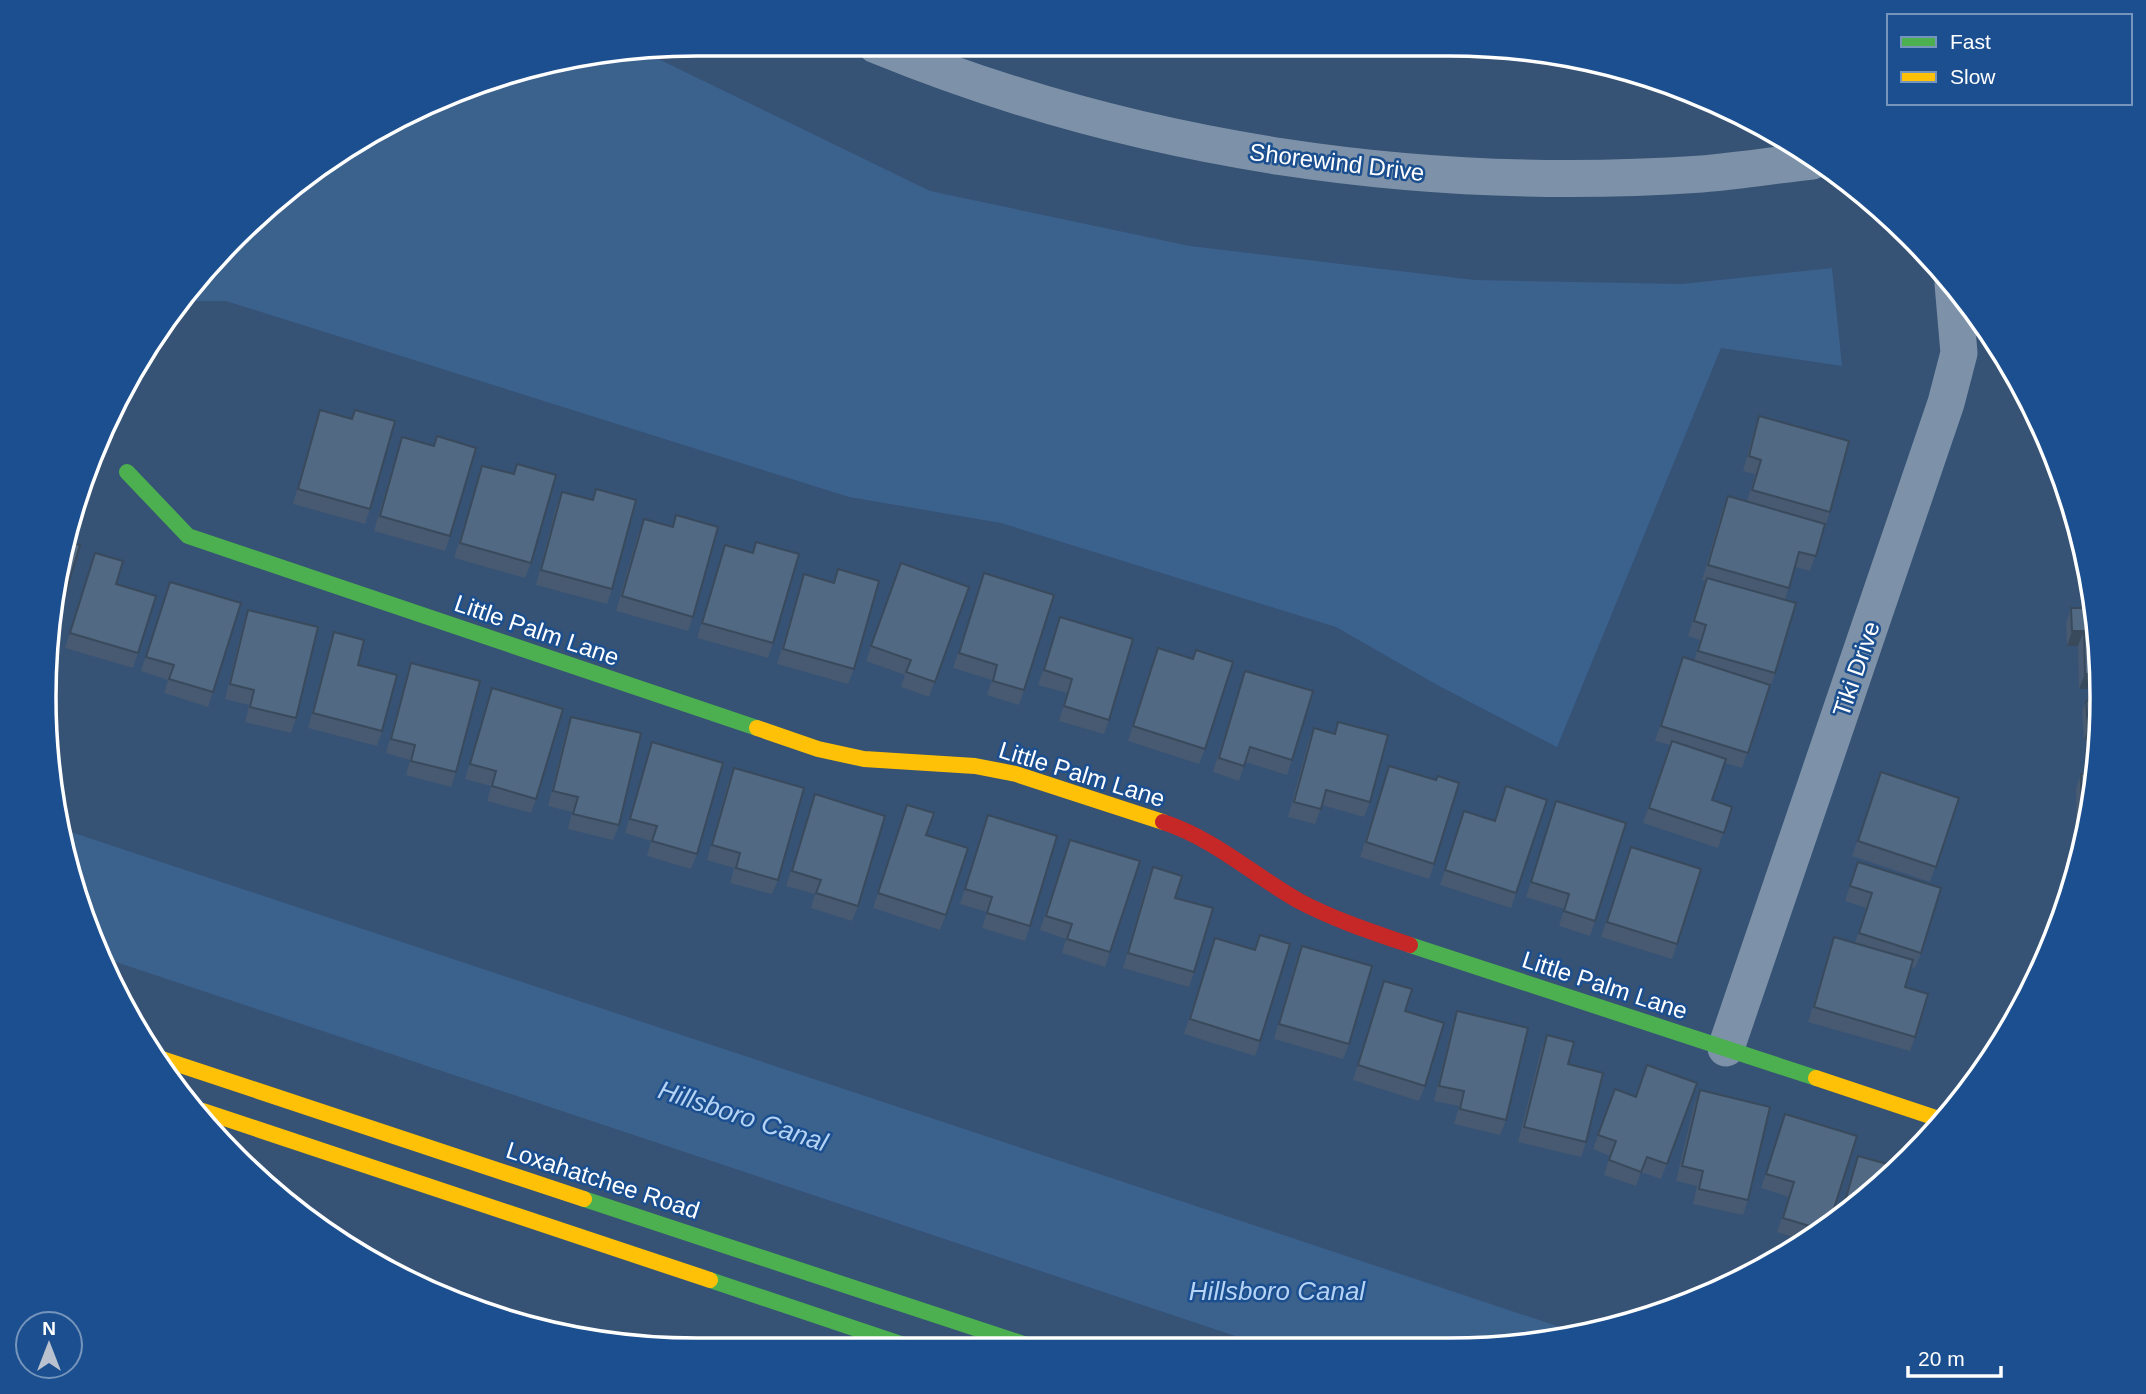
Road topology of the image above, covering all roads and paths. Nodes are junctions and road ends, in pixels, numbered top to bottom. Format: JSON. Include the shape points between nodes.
{"nodes":[{"id":1,"x":904,"y":56,"type":"edge"},
{"id":2,"x":1802,"y":162,"type":"edge"},
{"id":3,"x":1955,"y":303,"type":"edge"},
{"id":4,"x":127,"y":472,"type":"dead end"},
{"id":5,"x":1726,"y":1048,"type":"junction"},
{"id":6,"x":170,"y":1062,"type":"edge"},
{"id":7,"x":209,"y":1113,"type":"edge"},
{"id":8,"x":1933,"y":1117,"type":"edge"},
{"id":9,"x":882,"y":1338,"type":"edge"},
{"id":10,"x":1006,"y":1338,"type":"edge"}],
"edges":[{"from":1,"to":2,"type":"street","name":"Shorewind Drive","via":[[1025,99],[1136,129],[1361,169],[1589,179],[1704,174]]},
{"from":3,"to":5,"type":"street","name":"Tiki Drive","via":[[1959,353],[1946,403]]},
{"from":4,"to":5,"type":"street","name":"Little Palm Lane","via":[[188,536],[818,749],[864,759],[975,766],[1016,774],[1184,829],[1342,922]]},
{"from":5,"to":8,"type":"street","name":"Little Palm Lane"},
{"from":6,"to":10,"type":"street","name":"Loxahatchee Road"},
{"from":7,"to":9,"type":"street"}]}
